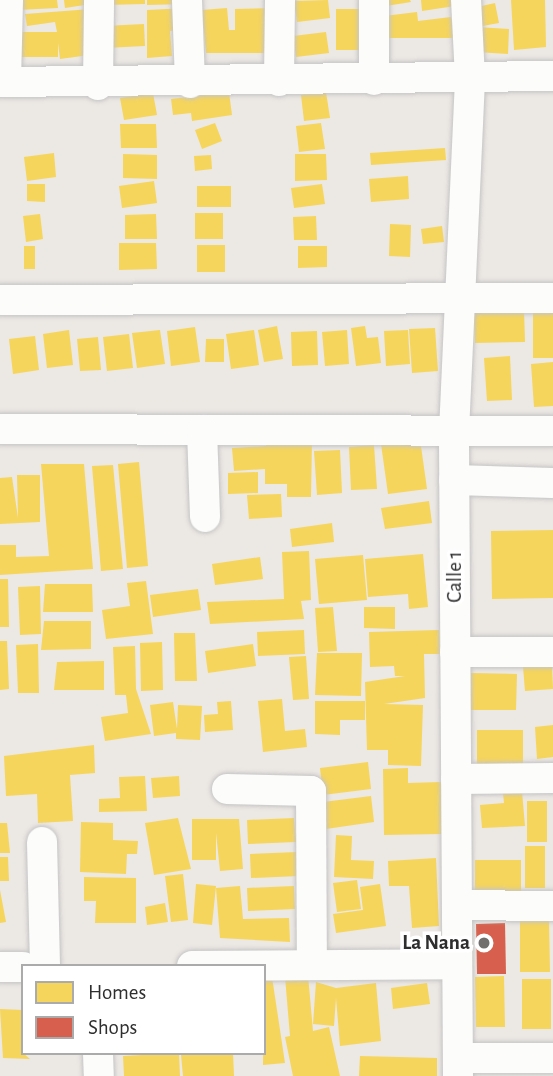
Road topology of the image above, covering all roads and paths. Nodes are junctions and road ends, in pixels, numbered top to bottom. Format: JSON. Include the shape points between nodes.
{"nodes":[{"id":1,"x":8,"y":0,"type":"edge"},
{"id":2,"x":99,"y":0,"type":"edge"},
{"id":3,"x":187,"y":0,"type":"edge"},
{"id":4,"x":280,"y":0,"type":"edge"},
{"id":5,"x":374,"y":0,"type":"edge"},
{"id":6,"x":466,"y":0,"type":"edge"},
{"id":7,"x":553,"y":76,"type":"edge"},
{"id":8,"x":470,"y":78,"type":"junction"},
{"id":9,"x":374,"y":80,"type":"junction"},
{"id":10,"x":279,"y":81,"type":"junction"},
{"id":11,"x":3,"y":82,"type":"edge"},
{"id":12,"x":190,"y":83,"type":"junction"},
{"id":13,"x":98,"y":85,"type":"junction"},
{"id":14,"x":462,"y":296,"type":"junction"},
{"id":15,"x":553,"y":298,"type":"edge"},
{"id":16,"x":0,"y":300,"type":"edge"},
{"id":17,"x":0,"y":429,"type":"edge"},
{"id":18,"x":202,"y":430,"type":"junction"},
{"id":19,"x":553,"y":431,"type":"edge"},
{"id":20,"x":454,"y":432,"type":"junction"},
{"id":21,"x":454,"y":480,"type":"junction"},
{"id":22,"x":553,"y":483,"type":"edge"},
{"id":23,"x":205,"y":517,"type":"dead end"},
{"id":24,"x":455,"y":652,"type":"junction"},
{"id":25,"x":553,"y":652,"type":"edge"},
{"id":26,"x":553,"y":778,"type":"edge"},
{"id":27,"x":456,"y":779,"type":"junction"},
{"id":28,"x":228,"y":789,"type":"dead end"},
{"id":29,"x":42,"y":842,"type":"dead end"},
{"id":30,"x":457,"y":905,"type":"junction"},
{"id":31,"x":553,"y":906,"type":"edge"},
{"id":32,"x":45,"y":964,"type":"edge"},
{"id":33,"x":457,"y":964,"type":"junction"},
{"id":34,"x":266,"y":965,"type":"edge"},
{"id":35,"x":312,"y":965,"type":"junction"},
{"id":36,"x":0,"y":967,"type":"edge"},
{"id":37,"x":21,"y":967,"type":"edge"},
{"id":38,"x":98,"y":1055,"type":"edge"},
{"id":39,"x":553,"y":1058,"type":"edge"},
{"id":40,"x":458,"y":1067,"type":"edge"},
{"id":41,"x":99,"y":1076,"type":"edge"}],
"edges":[{"from":1,"to":11,"type":"street"},
{"from":2,"to":13,"type":"street"},
{"from":3,"to":12,"type":"street"},
{"from":4,"to":10,"type":"street"},
{"from":5,"to":9,"type":"street"},
{"from":6,"to":8,"type":"street","name":"Calle 1"},
{"from":7,"to":8,"type":"street"},
{"from":8,"to":9,"type":"street"},
{"from":8,"to":14,"type":"street","name":"Calle 1"},
{"from":9,"to":10,"type":"street"},
{"from":10,"to":12,"type":"street"},
{"from":11,"to":13,"type":"street"},
{"from":12,"to":13,"type":"street"},
{"from":14,"to":15,"type":"street"},
{"from":14,"to":16,"type":"street"},
{"from":14,"to":20,"type":"street","name":"Calle 1"},
{"from":17,"to":18,"type":"street"},
{"from":18,"to":20,"type":"street"},
{"from":18,"to":23,"type":"street"},
{"from":19,"to":20,"type":"street"},
{"from":20,"to":21,"type":"street","name":"Calle 1"},
{"from":21,"to":22,"type":"street"},
{"from":21,"to":24,"type":"street","name":"Calle 1"},
{"from":24,"to":25,"type":"street"},
{"from":24,"to":27,"type":"street","name":"Calle 1"},
{"from":26,"to":27,"type":"street"},
{"from":27,"to":30,"type":"street","name":"Calle 1"},
{"from":28,"to":35,"type":"street","via":[[311,791]]},
{"from":29,"to":32,"type":"street"},
{"from":30,"to":31,"type":"street"},
{"from":30,"to":33,"type":"street","name":"Calle 1"},
{"from":33,"to":35,"type":"street"},
{"from":33,"to":40,"type":"street","name":"Calle 1"},
{"from":34,"to":35,"type":"street"},
{"from":36,"to":37,"type":"street"},
{"from":38,"to":41,"type":"street"},
{"from":39,"to":40,"type":"street"}]}
